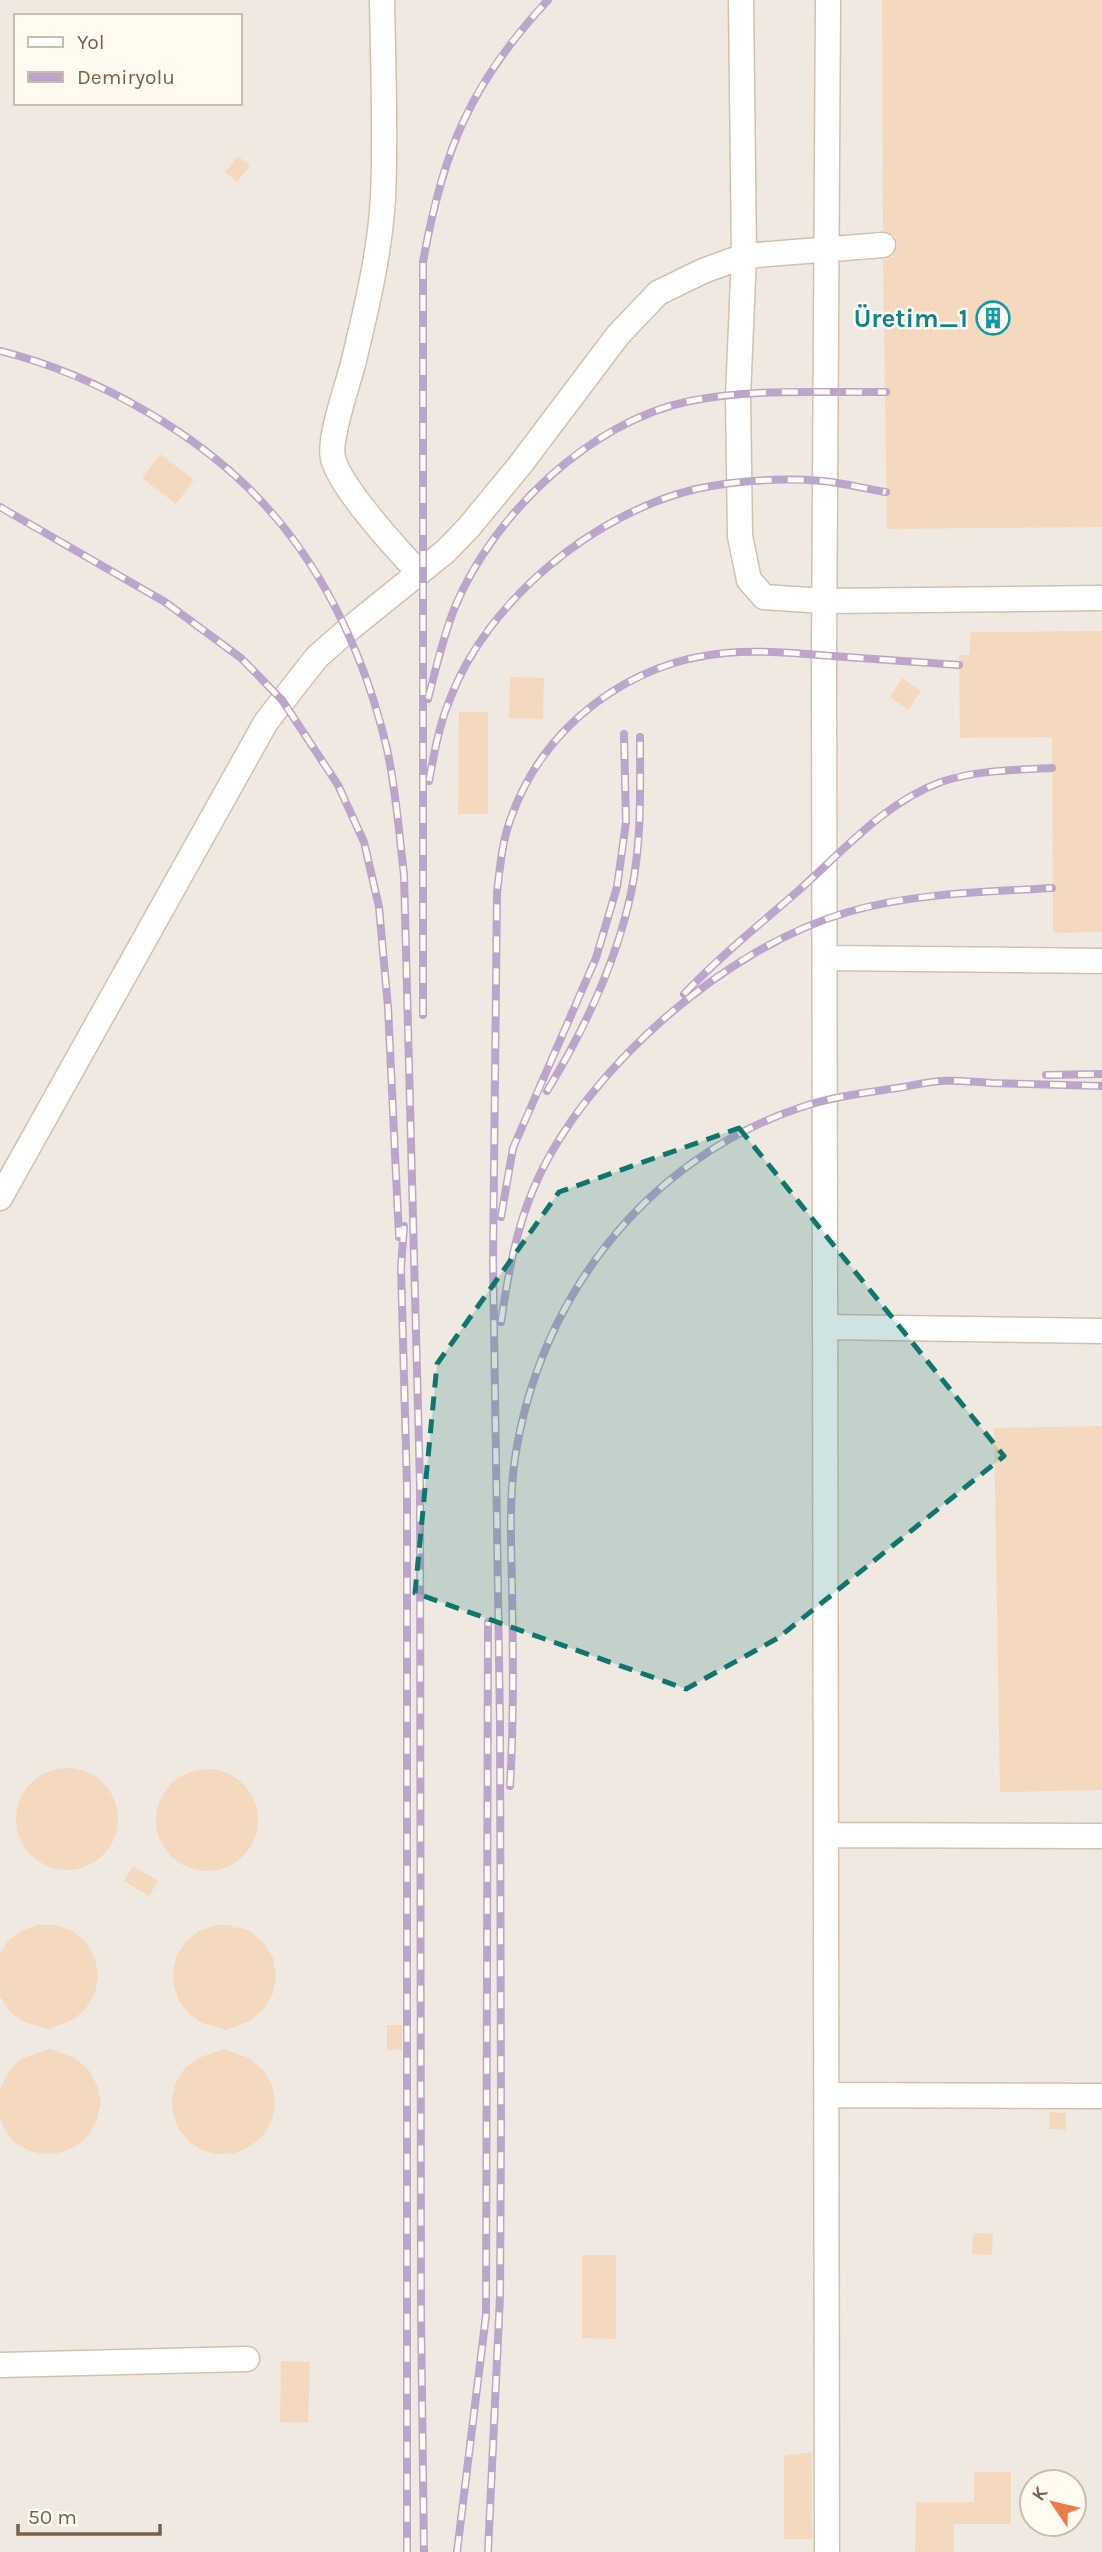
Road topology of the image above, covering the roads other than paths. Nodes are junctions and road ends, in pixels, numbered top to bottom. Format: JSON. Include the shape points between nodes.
{"nodes":[{"id":1,"x":382,"y":0,"type":"edge"},
{"id":2,"x":741,"y":0,"type":"edge"},
{"id":3,"x":828,"y":0,"type":"edge"},
{"id":4,"x":883,"y":245,"type":"dead end"},
{"id":5,"x":826,"y":249,"type":"junction"},
{"id":6,"x":744,"y":256,"type":"junction"},
{"id":7,"x":419,"y":573,"type":"junction"},
{"id":8,"x":1102,"y":598,"type":"edge"},
{"id":9,"x":824,"y":601,"type":"junction"},
{"id":10,"x":825,"y":958,"type":"junction"},
{"id":11,"x":1102,"y":961,"type":"edge"},
{"id":12,"x":0,"y":1198,"type":"edge"},
{"id":13,"x":825,"y":1327,"type":"junction"},
{"id":14,"x":1102,"y":1331,"type":"edge"},
{"id":15,"x":827,"y":1835,"type":"junction"},
{"id":16,"x":1102,"y":1836,"type":"edge"},
{"id":17,"x":827,"y":2095,"type":"junction"},
{"id":18,"x":1102,"y":2096,"type":"edge"},
{"id":19,"x":247,"y":2359,"type":"dead end"},
{"id":20,"x":0,"y":2365,"type":"edge"},
{"id":21,"x":827,"y":2552,"type":"edge"}],
"edges":[{"from":1,"to":7,"type":"lane","via":[[383,199],[374,276],[332,444],[333,459],[343,478]]},
{"from":2,"to":6,"type":"lane"},
{"from":3,"to":5,"type":"lane"},
{"from":4,"to":5,"type":"lane"},
{"from":5,"to":6,"type":"lane"},
{"from":5,"to":9,"type":"lane"},
{"from":6,"to":7,"type":"lane","via":[[658,293],[618,335],[469,527]]},
{"from":6,"to":9,"type":"lane","via":[[738,396],[740,537],[749,580],[764,597]]},
{"from":7,"to":12,"type":"lane","via":[[317,657],[266,722]]},
{"from":8,"to":9,"type":"lane"},
{"from":9,"to":10,"type":"lane"},
{"from":10,"to":11,"type":"lane"},
{"from":10,"to":13,"type":"lane"},
{"from":13,"to":14,"type":"lane"},
{"from":13,"to":15,"type":"lane"},
{"from":15,"to":16,"type":"lane"},
{"from":15,"to":17,"type":"lane"},
{"from":17,"to":18,"type":"lane"},
{"from":17,"to":21,"type":"lane"},
{"from":19,"to":20,"type":"lane"}]}
